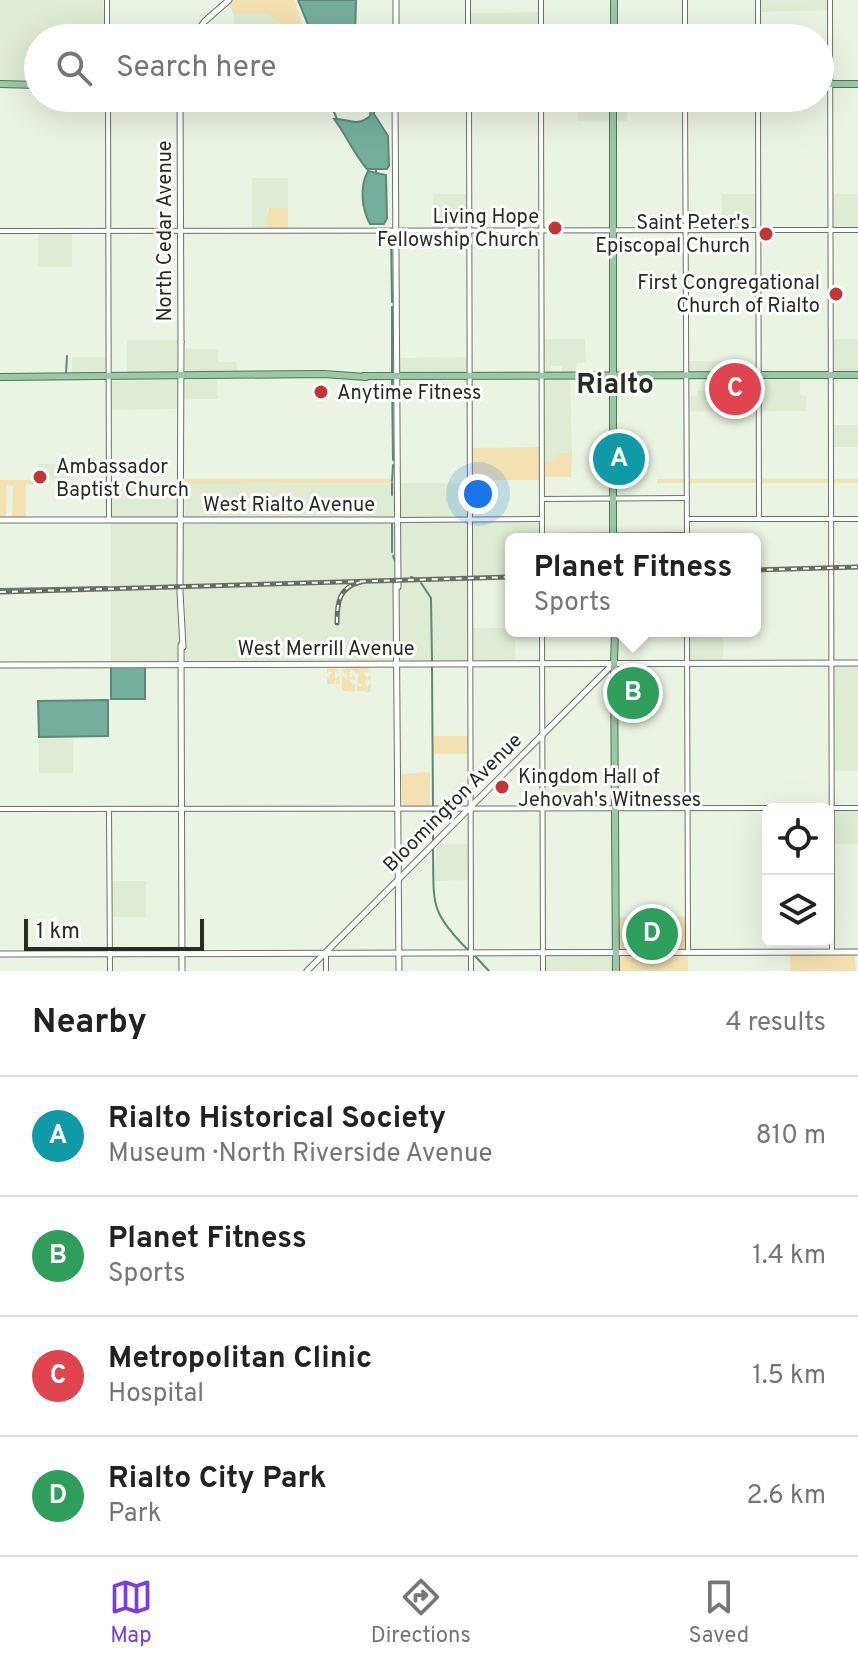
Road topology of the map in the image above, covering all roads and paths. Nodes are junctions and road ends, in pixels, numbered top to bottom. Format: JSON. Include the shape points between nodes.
{"nodes":[{"id":1,"x":107,"y":0,"type":"edge"},
{"id":2,"x":227,"y":0,"type":"edge"},
{"id":3,"x":396,"y":0,"type":"edge"},
{"id":4,"x":468,"y":0,"type":"edge"},
{"id":5,"x":541,"y":0,"type":"edge"},
{"id":6,"x":614,"y":0,"type":"edge"},
{"id":7,"x":685,"y":0,"type":"edge"},
{"id":8,"x":758,"y":0,"type":"edge"},
{"id":9,"x":830,"y":0,"type":"edge"},
{"id":10,"x":107,"y":24,"type":"edge"},
{"id":11,"x":203,"y":24,"type":"edge"},
{"id":12,"x":396,"y":24,"type":"edge"},
{"id":13,"x":468,"y":24,"type":"edge"},
{"id":14,"x":541,"y":24,"type":"edge"},
{"id":15,"x":614,"y":24,"type":"edge"},
{"id":16,"x":685,"y":24,"type":"edge"},
{"id":17,"x":758,"y":24,"type":"edge"},
{"id":18,"x":830,"y":24,"type":"edge"},
{"id":19,"x":834,"y":85,"type":"edge"},
{"id":20,"x":858,"y":85,"type":"edge"},
{"id":21,"x":0,"y":86,"type":"edge"},
{"id":22,"x":24,"y":86,"type":"edge"},
{"id":23,"x":108,"y":112,"type":"edge"},
{"id":24,"x":180,"y":112,"type":"edge"},
{"id":25,"x":396,"y":112,"type":"edge"},
{"id":26,"x":469,"y":112,"type":"edge"},
{"id":27,"x":541,"y":112,"type":"edge"},
{"id":28,"x":613,"y":112,"type":"edge"},
{"id":29,"x":685,"y":112,"type":"edge"},
{"id":30,"x":758,"y":112,"type":"edge"},
{"id":31,"x":830,"y":112,"type":"edge"},
{"id":32,"x":108,"y":230,"type":"junction"},
{"id":33,"x":541,"y":230,"type":"junction"},
{"id":34,"x":614,"y":230,"type":"junction"},
{"id":35,"x":686,"y":230,"type":"junction"},
{"id":36,"x":758,"y":230,"type":"junction"},
{"id":37,"x":830,"y":230,"type":"junction"},
{"id":38,"x":858,"y":230,"type":"edge"},
{"id":39,"x":0,"y":231,"type":"edge"},
{"id":40,"x":180,"y":231,"type":"junction"},
{"id":41,"x":397,"y":231,"type":"junction"},
{"id":42,"x":469,"y":231,"type":"junction"},
{"id":43,"x":542,"y":375,"type":"junction"},
{"id":44,"x":614,"y":375,"type":"junction"},
{"id":45,"x":686,"y":375,"type":"junction"},
{"id":46,"x":831,"y":375,"type":"junction"},
{"id":47,"x":858,"y":375,"type":"edge"},
{"id":48,"x":109,"y":376,"type":"junction"},
{"id":49,"x":181,"y":376,"type":"junction"},
{"id":50,"x":220,"y":376,"type":"junction"},
{"id":51,"x":275,"y":376,"type":"junction"},
{"id":52,"x":326,"y":376,"type":"junction"},
{"id":53,"x":397,"y":376,"type":"junction"},
{"id":54,"x":470,"y":376,"type":"junction"},
{"id":55,"x":759,"y":376,"type":"junction"},
{"id":56,"x":0,"y":377,"type":"edge"},
{"id":57,"x":614,"y":498,"type":"junction"},
{"id":58,"x":687,"y":498,"type":"junction"},
{"id":59,"x":542,"y":499,"type":"junction"},
{"id":60,"x":552,"y":499,"type":"junction"},
{"id":61,"x":542,"y":514,"type":"junction"},
{"id":62,"x":533,"y":519,"type":"junction"},
{"id":63,"x":759,"y":519,"type":"junction"},
{"id":64,"x":831,"y":519,"type":"junction"},
{"id":65,"x":858,"y":519,"type":"edge"},
{"id":66,"x":0,"y":520,"type":"edge"},
{"id":67,"x":109,"y":520,"type":"junction"},
{"id":68,"x":181,"y":520,"type":"junction"},
{"id":69,"x":397,"y":520,"type":"junction"},
{"id":70,"x":470,"y":520,"type":"junction"},
{"id":71,"x":687,"y":520,"type":"junction"},
{"id":72,"x":542,"y":527,"type":"junction"},
{"id":73,"x":542,"y":533,"type":"edge"},
{"id":74,"x":546,"y":533,"type":"edge"},
{"id":75,"x":615,"y":533,"type":"edge"},
{"id":76,"x":687,"y":533,"type":"edge"},
{"id":77,"x":542,"y":637,"type":"edge"},
{"id":78,"x":615,"y":637,"type":"edge"},
{"id":79,"x":687,"y":637,"type":"edge"},
{"id":80,"x":687,"y":663,"type":"junction"},
{"id":81,"x":832,"y":663,"type":"junction"},
{"id":82,"x":858,"y":663,"type":"edge"},
{"id":83,"x":182,"y":664,"type":"junction"},
{"id":84,"x":398,"y":664,"type":"junction"},
{"id":85,"x":470,"y":664,"type":"junction"},
{"id":86,"x":542,"y":664,"type":"junction"},
{"id":87,"x":0,"y":665,"type":"edge"},
{"id":88,"x":612,"y":668,"type":"junction"},
{"id":89,"x":542,"y":736,"type":"junction"},
{"id":90,"x":831,"y":803,"type":"edge"},
{"id":91,"x":182,"y":808,"type":"junction"},
{"id":92,"x":398,"y":808,"type":"junction"},
{"id":93,"x":457,"y":808,"type":"joint"},
{"id":94,"x":471,"y":808,"type":"junction"},
{"id":95,"x":543,"y":808,"type":"junction"},
{"id":96,"x":615,"y":808,"type":"junction"},
{"id":97,"x":687,"y":808,"type":"junction"},
{"id":98,"x":762,"y":808,"type":"edge"},
{"id":99,"x":834,"y":808,"type":"edge"},
{"id":100,"x":858,"y":808,"type":"edge"},
{"id":101,"x":0,"y":809,"type":"edge"},
{"id":102,"x":109,"y":809,"type":"junction"},
{"id":103,"x":401,"y":871,"type":"junction"},
{"id":104,"x":831,"y":875,"type":"edge"},
{"id":105,"x":399,"y":880,"type":"junction"},
{"id":106,"x":396,"y":890,"type":"junction"},
{"id":107,"x":688,"y":952,"type":"junction"},
{"id":108,"x":832,"y":952,"type":"junction"},
{"id":109,"x":858,"y":952,"type":"edge"},
{"id":110,"x":110,"y":953,"type":"junction"},
{"id":111,"x":182,"y":953,"type":"junction"},
{"id":112,"x":326,"y":953,"type":"junction"},
{"id":113,"x":399,"y":953,"type":"junction"},
{"id":114,"x":471,"y":953,"type":"junction"},
{"id":115,"x":543,"y":953,"type":"junction"},
{"id":116,"x":615,"y":953,"type":"junction"},
{"id":117,"x":0,"y":954,"type":"edge"},
{"id":118,"x":110,"y":971,"type":"edge"},
{"id":119,"x":182,"y":971,"type":"edge"},
{"id":120,"x":308,"y":971,"type":"edge"},
{"id":121,"x":326,"y":971,"type":"edge"},
{"id":122,"x":399,"y":971,"type":"edge"},
{"id":123,"x":471,"y":971,"type":"edge"},
{"id":124,"x":543,"y":971,"type":"edge"},
{"id":125,"x":615,"y":971,"type":"edge"}],
"edges":[{"from":1,"to":10,"type":"street"},
{"from":2,"to":11,"type":"main road"},
{"from":3,"to":12,"type":"main road"},
{"from":4,"to":13,"type":"street"},
{"from":5,"to":14,"type":"street"},
{"from":6,"to":15,"type":"main road"},
{"from":7,"to":16,"type":"street"},
{"from":8,"to":17,"type":"street"},
{"from":9,"to":18,"type":"street"},
{"from":19,"to":20,"type":"main road"},
{"from":21,"to":22,"type":"main road"},
{"from":23,"to":32,"type":"street"},
{"from":24,"to":40,"type":"main road","name":"North Cedar Avenue"},
{"from":25,"to":41,"type":"main road"},
{"from":26,"to":42,"type":"street"},
{"from":27,"to":33,"type":"street"},
{"from":28,"to":34,"type":"main road"},
{"from":29,"to":35,"type":"street"},
{"from":30,"to":36,"type":"street"},
{"from":31,"to":37,"type":"street"},
{"from":32,"to":39,"type":"street"},
{"from":32,"to":40,"type":"street"},
{"from":32,"to":48,"type":"street"},
{"from":33,"to":34,"type":"street"},
{"from":33,"to":42,"type":"street"},
{"from":33,"to":43,"type":"street"},
{"from":34,"to":35,"type":"street"},
{"from":34,"to":44,"type":"main road"},
{"from":35,"to":36,"type":"street"},
{"from":35,"to":45,"type":"street"},
{"from":36,"to":37,"type":"street"},
{"from":36,"to":55,"type":"street"},
{"from":37,"to":38,"type":"street"},
{"from":37,"to":46,"type":"street"},
{"from":40,"to":41,"type":"street"},
{"from":40,"to":49,"type":"main road","name":"North Cedar Avenue"},
{"from":41,"to":42,"type":"street"},
{"from":41,"to":53,"type":"main road"},
{"from":42,"to":54,"type":"street"},
{"from":43,"to":44,"type":"main road"},
{"from":43,"to":54,"type":"main road"},
{"from":43,"to":59,"type":"street"},
{"from":44,"to":45,"type":"main road"},
{"from":44,"to":57,"type":"main road"},
{"from":45,"to":55,"type":"main road"},
{"from":45,"to":58,"type":"street"},
{"from":46,"to":47,"type":"main road"},
{"from":46,"to":55,"type":"main road"},
{"from":46,"to":64,"type":"street"},
{"from":48,"to":49,"type":"main road"},
{"from":48,"to":56,"type":"main road"},
{"from":48,"to":67,"type":"street"},
{"from":49,"to":50,"type":"main road"},
{"from":49,"to":50,"type":"main road"},
{"from":49,"to":68,"type":"main road","name":"North Cedar Avenue"},
{"from":50,"to":51,"type":"main road"},
{"from":51,"to":52,"type":"main road"},
{"from":51,"to":52,"type":"main road"},
{"from":52,"to":53,"type":"main road"},
{"from":53,"to":54,"type":"main road"},
{"from":53,"to":69,"type":"main road"},
{"from":54,"to":70,"type":"street"},
{"from":55,"to":63,"type":"street"},
{"from":57,"to":58,"type":"street"},
{"from":57,"to":60,"type":"street"},
{"from":57,"to":75,"type":"main road"},
{"from":58,"to":71,"type":"street"},
{"from":59,"to":60,"type":"street"},
{"from":59,"to":61,"type":"street"},
{"from":60,"to":61,"type":"street","via":[[544,503]]},
{"from":61,"to":62,"type":"street","name":"West Rialto Avenue"},
{"from":61,"to":72,"type":"street"},
{"from":62,"to":70,"type":"street","name":"West Rialto Avenue"},
{"from":62,"to":72,"type":"street"},
{"from":63,"to":64,"type":"street"},
{"from":63,"to":71,"type":"street"},
{"from":64,"to":65,"type":"street"},
{"from":64,"to":81,"type":"street"},
{"from":66,"to":67,"type":"main road","name":"West Rialto Avenue"},
{"from":67,"to":68,"type":"main road","name":"West Rialto Avenue"},
{"from":68,"to":69,"type":"main road","name":"West Rialto Avenue"},
{"from":68,"to":83,"type":"main road","name":"North Cedar Avenue"},
{"from":69,"to":70,"type":"street","name":"West Rialto Avenue"},
{"from":69,"to":84,"type":"main road"},
{"from":70,"to":85,"type":"street"},
{"from":71,"to":76,"type":"street"},
{"from":72,"to":73,"type":"street"},
{"from":72,"to":74,"type":"street"},
{"from":77,"to":86,"type":"street"},
{"from":78,"to":88,"type":"main road"},
{"from":79,"to":80,"type":"street"},
{"from":80,"to":81,"type":"main road","name":"West Merrill Avenue"},
{"from":80,"to":88,"type":"main road","name":"West Merrill Avenue"},
{"from":80,"to":97,"type":"street"},
{"from":81,"to":82,"type":"main road","name":"West Merrill Avenue"},
{"from":81,"to":90,"type":"street"},
{"from":83,"to":84,"type":"main road","name":"West Merrill Avenue"},
{"from":83,"to":87,"type":"main road","name":"West Merrill Avenue"},
{"from":83,"to":91,"type":"main road","name":"North Cedar Avenue"},
{"from":84,"to":85,"type":"main road","name":"West Merrill Avenue"},
{"from":84,"to":92,"type":"main road"},
{"from":85,"to":86,"type":"main road","name":"West Merrill Avenue"},
{"from":85,"to":94,"type":"street"},
{"from":86,"to":88,"type":"main road","name":"West Merrill Avenue"},
{"from":86,"to":89,"type":"street"},
{"from":88,"to":89,"type":"main road","name":"Bloomington Avenue"},
{"from":88,"to":96,"type":"main road"},
{"from":89,"to":94,"type":"main road","name":"Bloomington Avenue"},
{"from":89,"to":95,"type":"street"},
{"from":91,"to":92,"type":"street"},
{"from":91,"to":102,"type":"street"},
{"from":91,"to":111,"type":"main road","name":"North Cedar Avenue"},
{"from":92,"to":93,"type":"street"},
{"from":92,"to":103,"type":"main road"},
{"from":93,"to":94,"type":"main road"},
{"from":94,"to":95,"type":"street"},
{"from":94,"to":103,"type":"main road","name":"Bloomington Avenue"},
{"from":94,"to":105,"type":"main road","name":"Bloomington Avenue"},
{"from":94,"to":114,"type":"street"},
{"from":95,"to":96,"type":"street"},
{"from":95,"to":115,"type":"street"},
{"from":96,"to":97,"type":"street"},
{"from":96,"to":116,"type":"main road"},
{"from":97,"to":98,"type":"street"},
{"from":97,"to":107,"type":"street"},
{"from":99,"to":100,"type":"street"},
{"from":101,"to":102,"type":"street"},
{"from":102,"to":110,"type":"street"},
{"from":103,"to":105,"type":"main road"},
{"from":104,"to":108,"type":"street"},
{"from":105,"to":106,"type":"main road","name":"Bloomington Avenue"},
{"from":105,"to":112,"type":"main road","name":"Bloomington Avenue"},
{"from":106,"to":112,"type":"main road","name":"Bloomington Avenue"},
{"from":106,"to":113,"type":"main road"},
{"from":107,"to":108,"type":"main road"},
{"from":107,"to":116,"type":"main road"},
{"from":108,"to":109,"type":"main road"},
{"from":110,"to":111,"type":"main road"},
{"from":110,"to":117,"type":"main road"},
{"from":110,"to":118,"type":"street"},
{"from":111,"to":112,"type":"main road"},
{"from":111,"to":119,"type":"main road","name":"North Cedar Avenue"},
{"from":112,"to":113,"type":"main road"},
{"from":112,"to":120,"type":"main road","name":"Bloomington Avenue"},
{"from":112,"to":121,"type":"street"},
{"from":113,"to":114,"type":"main road"},
{"from":113,"to":122,"type":"main road"},
{"from":114,"to":115,"type":"main road"},
{"from":114,"to":123,"type":"street"},
{"from":115,"to":116,"type":"main road"},
{"from":115,"to":124,"type":"street"},
{"from":116,"to":125,"type":"main road"}]}
